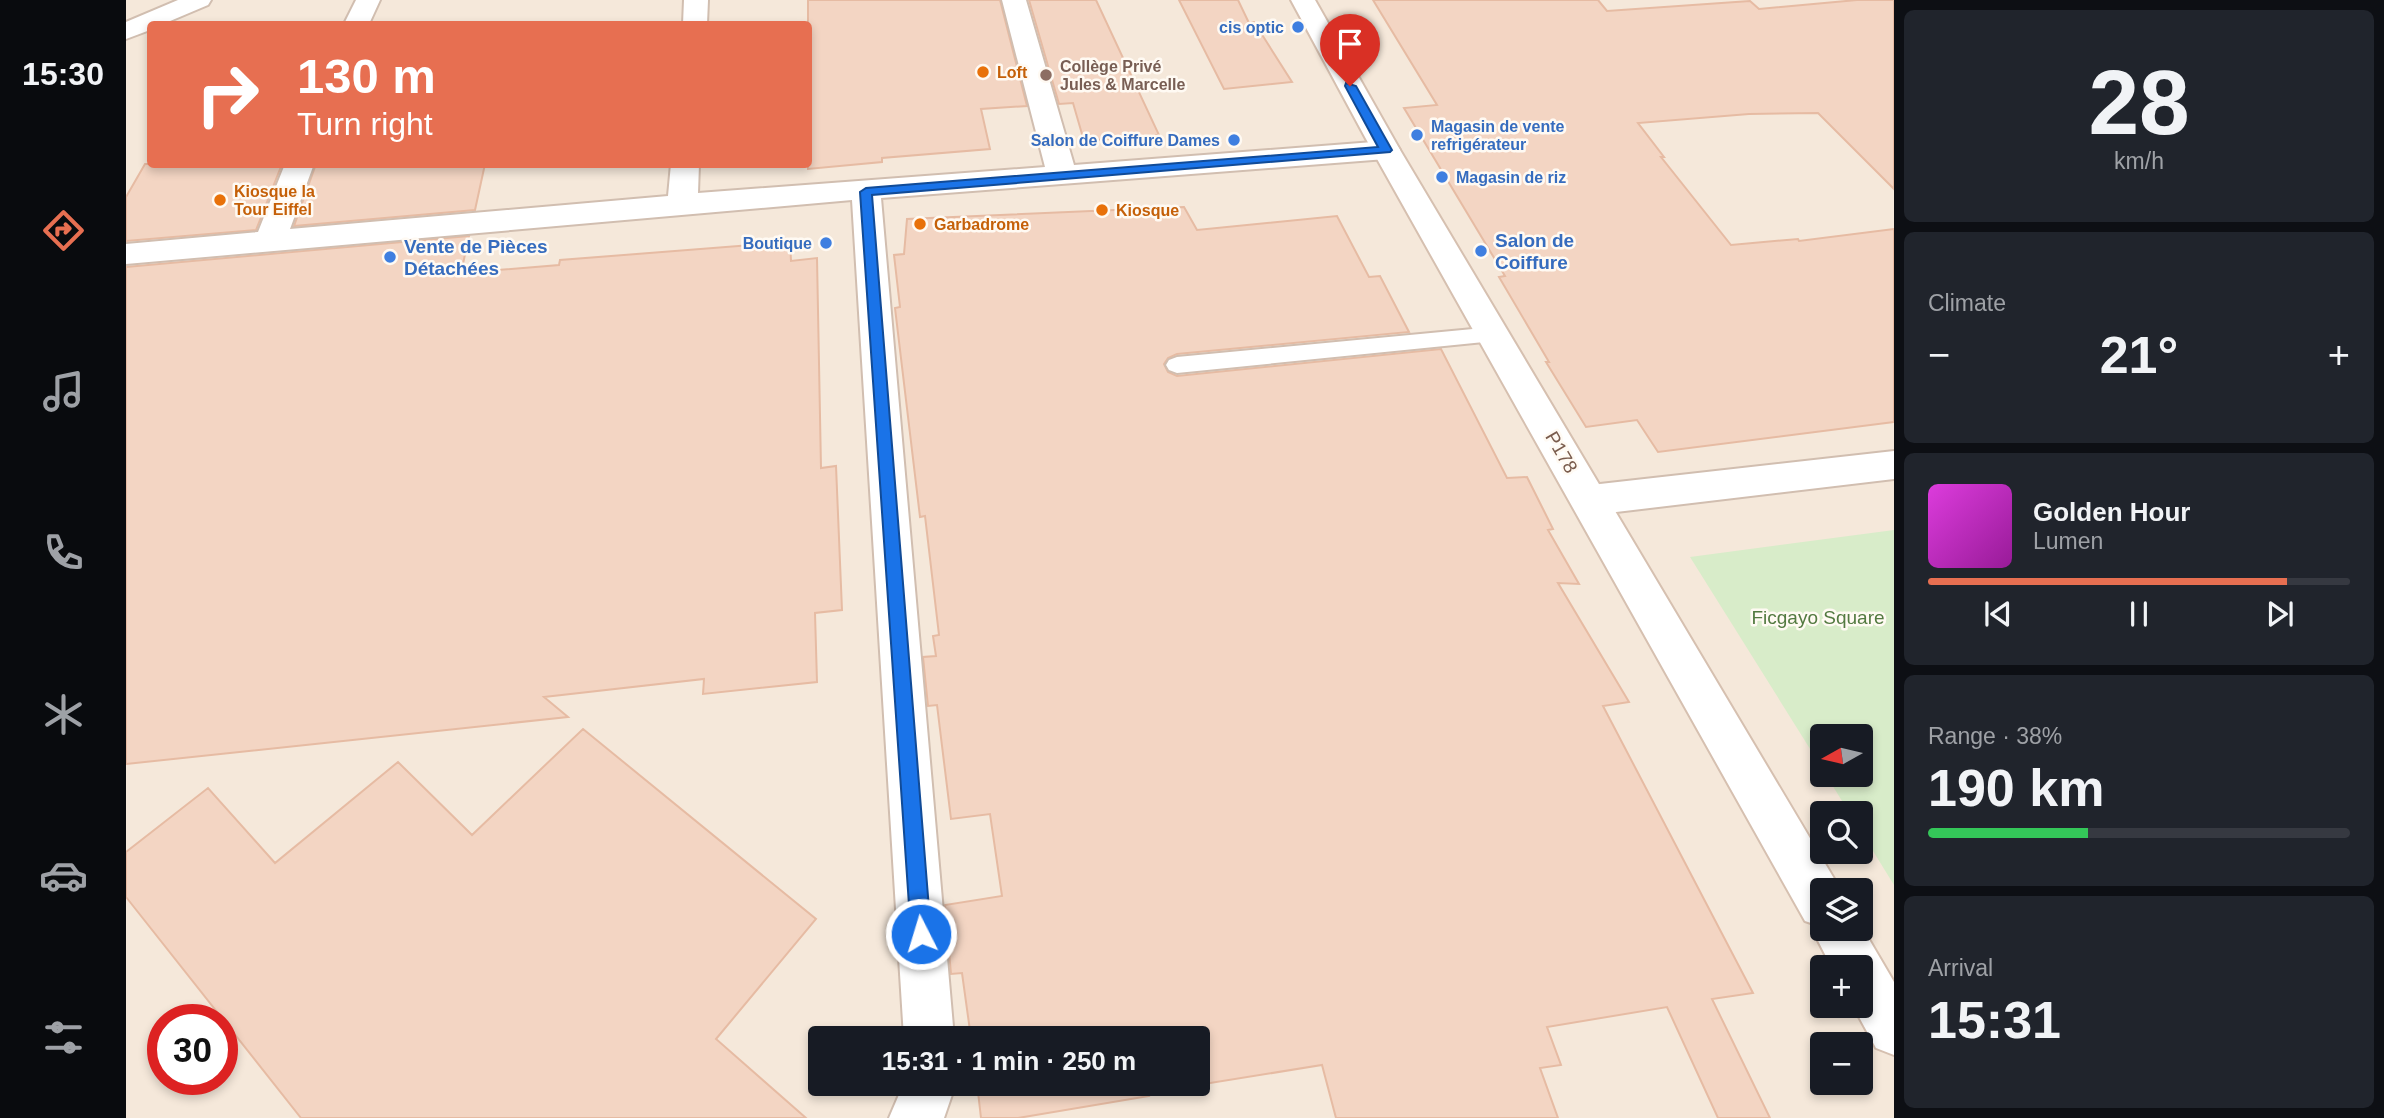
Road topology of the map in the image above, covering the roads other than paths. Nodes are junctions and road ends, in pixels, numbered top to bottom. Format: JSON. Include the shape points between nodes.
{"nodes":[{"id":1,"x":199,"y":0,"type":"edge"},
{"id":2,"x":368,"y":0,"type":"edge"},
{"id":3,"x":696,"y":0,"type":"edge"},
{"id":4,"x":1014,"y":0,"type":"edge"},
{"id":5,"x":1303,"y":0,"type":"edge"},
{"id":6,"x":150,"y":21,"type":"edge"},
{"id":7,"x":358,"y":21,"type":"edge"},
{"id":8,"x":695,"y":21,"type":"edge"},
{"id":9,"x":147,"y":22,"type":"edge"},
{"id":10,"x":126,"y":31,"type":"edge"},
{"id":11,"x":1386,"y":150,"type":"junction"},
{"id":12,"x":298,"y":168,"type":"edge"},
{"id":13,"x":685,"y":168,"type":"edge"},
{"id":14,"x":1062,"y":175,"type":"junction"},
{"id":15,"x":866,"y":192,"type":"junction"},
{"id":16,"x":682,"y":204,"type":"junction"},
{"id":17,"x":270,"y":241,"type":"junction"},
{"id":18,"x":126,"y":254,"type":"edge"},
{"id":19,"x":1494,"y":334,"type":"junction"},
{"id":20,"x":1177,"y":365,"type":"dead end"},
{"id":21,"x":1894,"y":466,"type":"edge"},
{"id":22,"x":1591,"y":500,"type":"junction"},
{"id":23,"x":1810,"y":883,"type":"edge"},
{"id":24,"x":1873,"y":993,"type":"edge"},
{"id":25,"x":928,"y":1026,"type":"edge"},
{"id":26,"x":1894,"y":1030,"type":"edge"},
{"id":27,"x":926,"y":1096,"type":"edge"},
{"id":28,"x":915,"y":1118,"type":"edge"}],
"edges":[{"from":1,"to":6,"type":"street"},
{"from":2,"to":7,"type":"street"},
{"from":3,"to":8,"type":"street"},
{"from":4,"to":14,"type":"street"},
{"from":5,"to":11,"type":"street","name":"P178"},
{"from":9,"to":10,"type":"street"},
{"from":11,"to":14,"type":"street"},
{"from":11,"to":19,"type":"street","name":"P178"},
{"from":12,"to":17,"type":"street"},
{"from":13,"to":16,"type":"street"},
{"from":14,"to":15,"type":"street"},
{"from":15,"to":16,"type":"street"},
{"from":15,"to":25,"type":"street"},
{"from":16,"to":17,"type":"street"},
{"from":17,"to":18,"type":"street"},
{"from":19,"to":20,"type":"lane"},
{"from":19,"to":22,"type":"street","name":"P178"},
{"from":21,"to":22,"type":"street"},
{"from":22,"to":23,"type":"street","name":"P178"},
{"from":24,"to":26,"type":"street"},
{"from":27,"to":28,"type":"street"}]}
